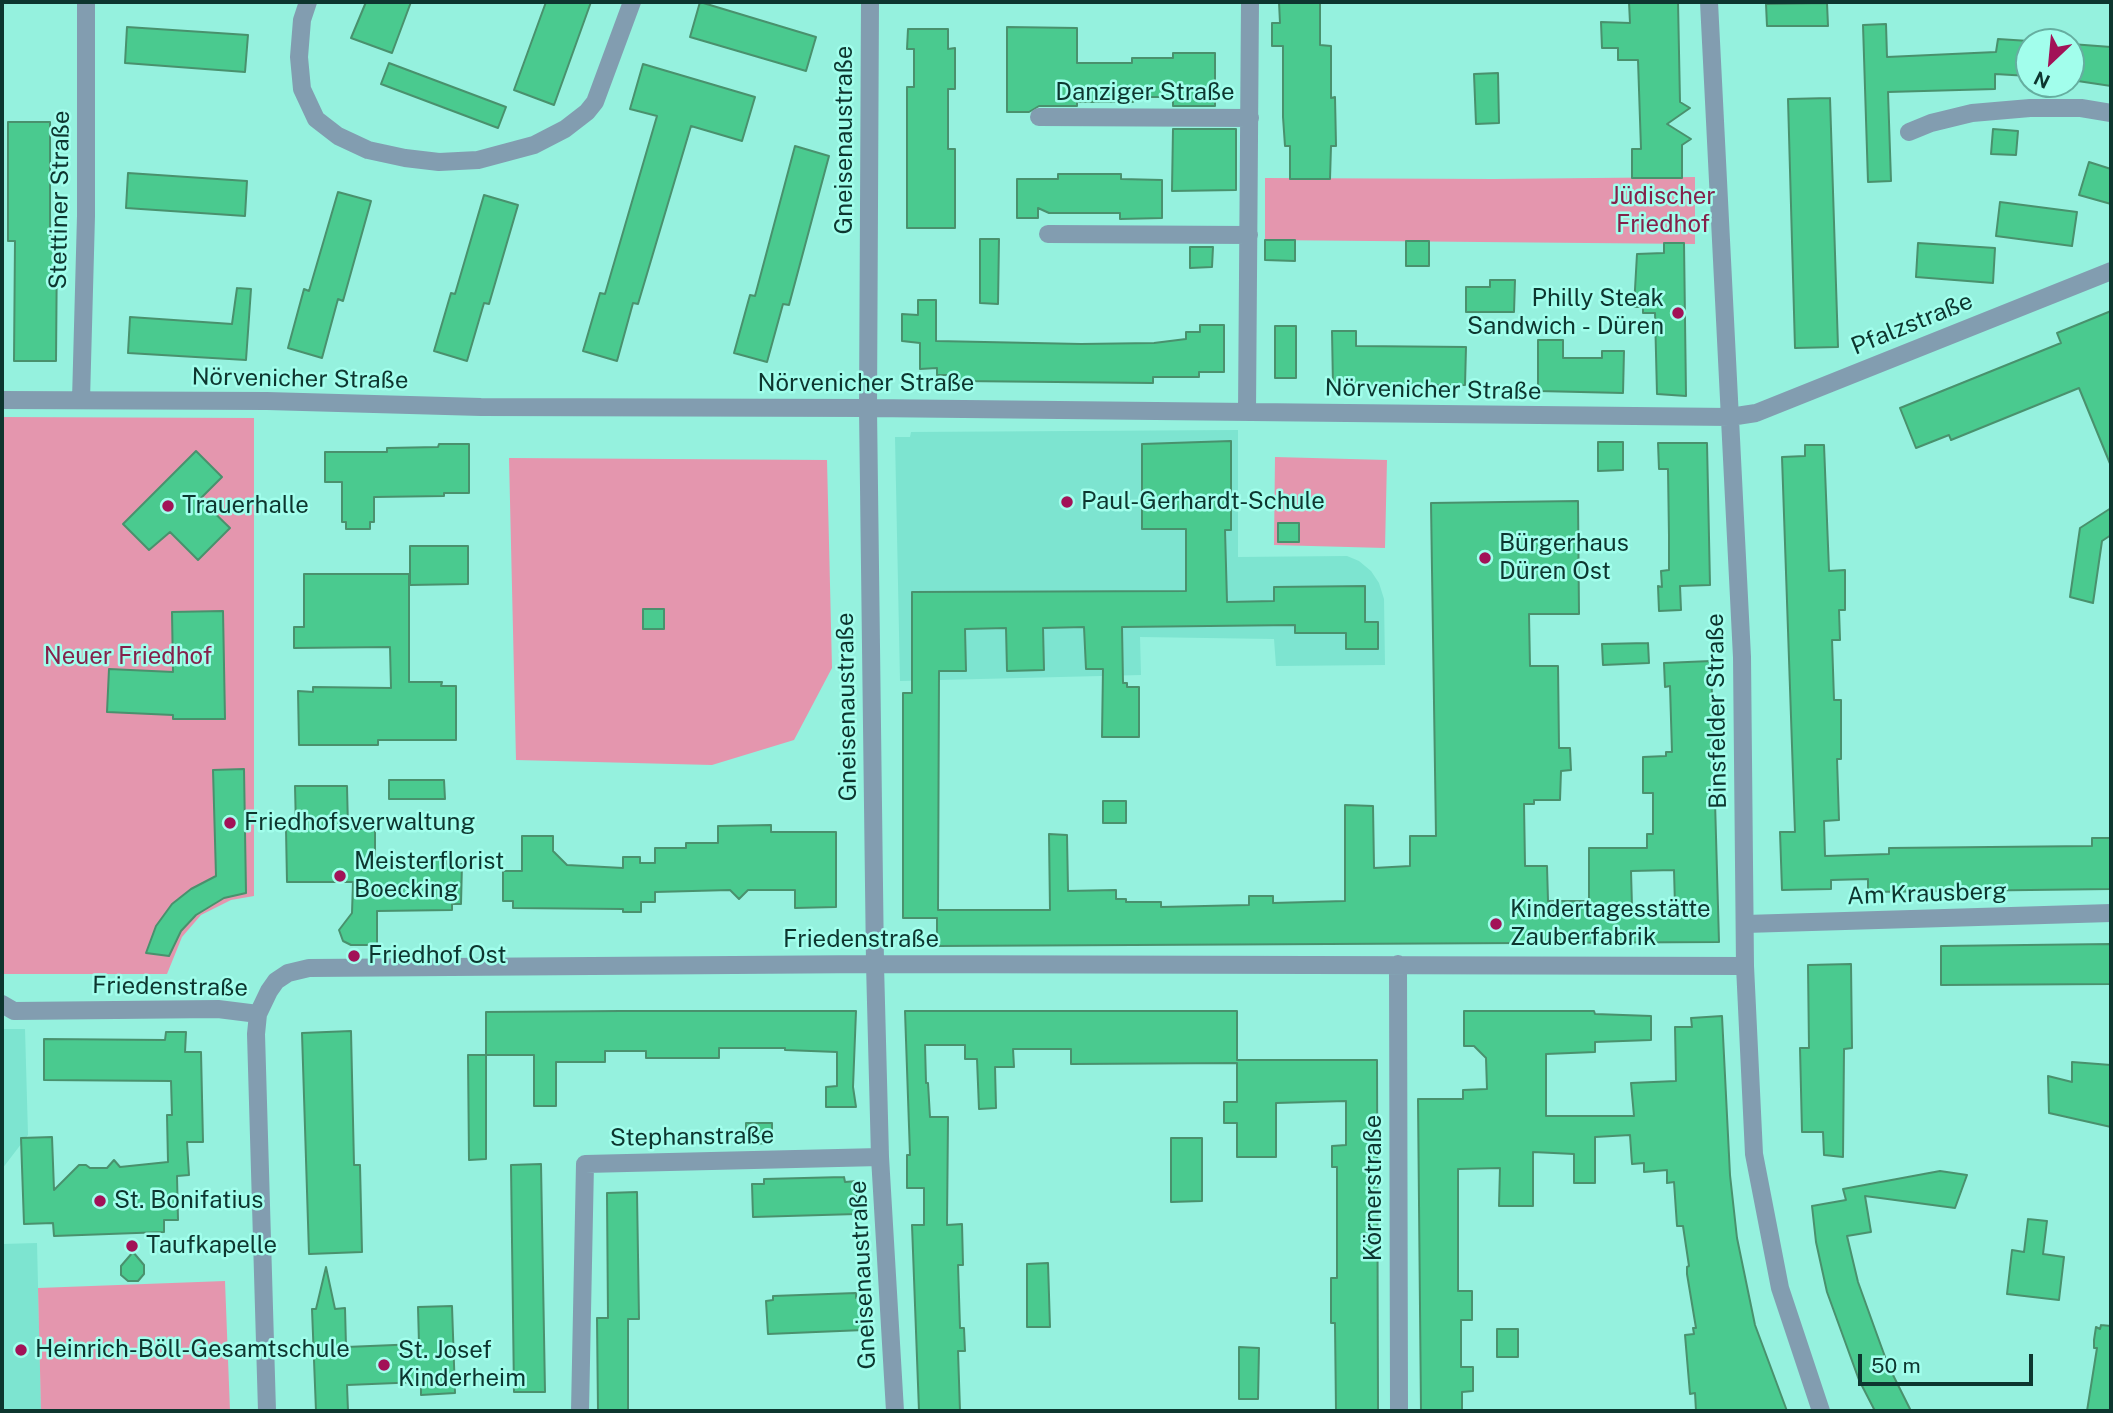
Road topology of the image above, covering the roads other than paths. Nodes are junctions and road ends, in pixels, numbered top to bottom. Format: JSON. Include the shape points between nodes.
{"nodes":[{"id":1,"x":86,"y":2,"type":"edge"},
{"id":2,"x":308,"y":2,"type":"edge"},
{"id":3,"x":632,"y":2,"type":"edge"},
{"id":4,"x":870,"y":2,"type":"edge"},
{"id":5,"x":1250,"y":2,"type":"edge"},
{"id":6,"x":1709,"y":2,"type":"edge"},
{"id":7,"x":2111,"y":113,"type":"edge"},
{"id":8,"x":1039,"y":117,"type":"dead end"},
{"id":9,"x":1250,"y":118,"type":"junction"},
{"id":10,"x":1909,"y":132,"type":"dead end"},
{"id":11,"x":1048,"y":234,"type":"dead end"},
{"id":12,"x":1249,"y":235,"type":"junction"},
{"id":13,"x":2111,"y":271,"type":"edge"},
{"id":14,"x":2,"y":400,"type":"edge"},
{"id":15,"x":81,"y":400,"type":"junction"},
{"id":16,"x":868,"y":408,"type":"junction"},
{"id":17,"x":1247,"y":412,"type":"junction"},
{"id":18,"x":1730,"y":417,"type":"junction"},
{"id":19,"x":2111,"y":913,"type":"edge"},
{"id":20,"x":1745,"y":924,"type":"junction"},
{"id":21,"x":875,"y":964,"type":"junction"},
{"id":22,"x":1398,"y":964,"type":"junction"},
{"id":23,"x":1745,"y":966,"type":"junction"},
{"id":24,"x":2,"y":1004,"type":"edge"},
{"id":25,"x":258,"y":1014,"type":"junction"},
{"id":26,"x":880,"y":1157,"type":"junction"},
{"id":27,"x":267,"y":1411,"type":"edge"},
{"id":28,"x":580,"y":1411,"type":"edge"},
{"id":29,"x":895,"y":1411,"type":"edge"},
{"id":30,"x":1399,"y":1411,"type":"edge"},
{"id":31,"x":1821,"y":1411,"type":"edge"}],
"edges":[{"from":1,"to":15,"type":"street","name":"Stettiner Straße"},
{"from":2,"to":3,"type":"street","via":[[299,57],[302,89],[316,119],[368,150],[439,162],[478,160],[534,145],[587,112],[595,102]]},
{"from":4,"to":16,"type":"street","name":"Gneisenaustraße"},
{"from":5,"to":9,"type":"street","name":"Danziger Straße"},
{"from":6,"to":18,"type":"street","name":"Binsfelder Straße"},
{"from":7,"to":10,"type":"street","via":[[2081,108],[1972,113]]},
{"from":8,"to":9,"type":"street","name":"Danziger Straße"},
{"from":9,"to":12,"type":"street","name":"Danziger Straße"},
{"from":11,"to":12,"type":"street"},
{"from":12,"to":17,"type":"street","name":"Danziger Straße"},
{"from":13,"to":18,"type":"street","name":"Pfalzstraße","via":[[1756,413]]},
{"from":14,"to":15,"type":"street","name":"Nörvenicher Straße"},
{"from":15,"to":16,"type":"street","name":"Nörvenicher Straße"},
{"from":16,"to":17,"type":"street","name":"Nörvenicher Straße"},
{"from":16,"to":21,"type":"street","name":"Gneisenaustraße"},
{"from":17,"to":18,"type":"street","name":"Nörvenicher Straße"},
{"from":18,"to":20,"type":"street","name":"Binsfelder Straße","via":[[1742,657]]},
{"from":19,"to":20,"type":"street","name":"Am Krausberg"},
{"from":20,"to":23,"type":"street","name":"Binsfelder Straße"},
{"from":21,"to":22,"type":"street","name":"Friedenstraße"},
{"from":21,"to":25,"type":"street","name":"Friedenstraße","via":[[309,968],[276,981]]},
{"from":21,"to":26,"type":"street","name":"Gneisenaustraße"},
{"from":22,"to":23,"type":"street","name":"Friedenstraße"},
{"from":22,"to":30,"type":"street","name":"Körnerstraße"},
{"from":23,"to":31,"type":"street","name":"Binsfelder Straße","via":[[1755,1154],[1780,1288]]},
{"from":24,"to":25,"type":"street","name":"Friedenstraße","via":[[13,1011],[218,1009]]},
{"from":25,"to":27,"type":"street"},
{"from":26,"to":28,"type":"street","name":"Stephanstraße","via":[[585,1164]]},
{"from":26,"to":29,"type":"street","name":"Gneisenaustraße"}]}
